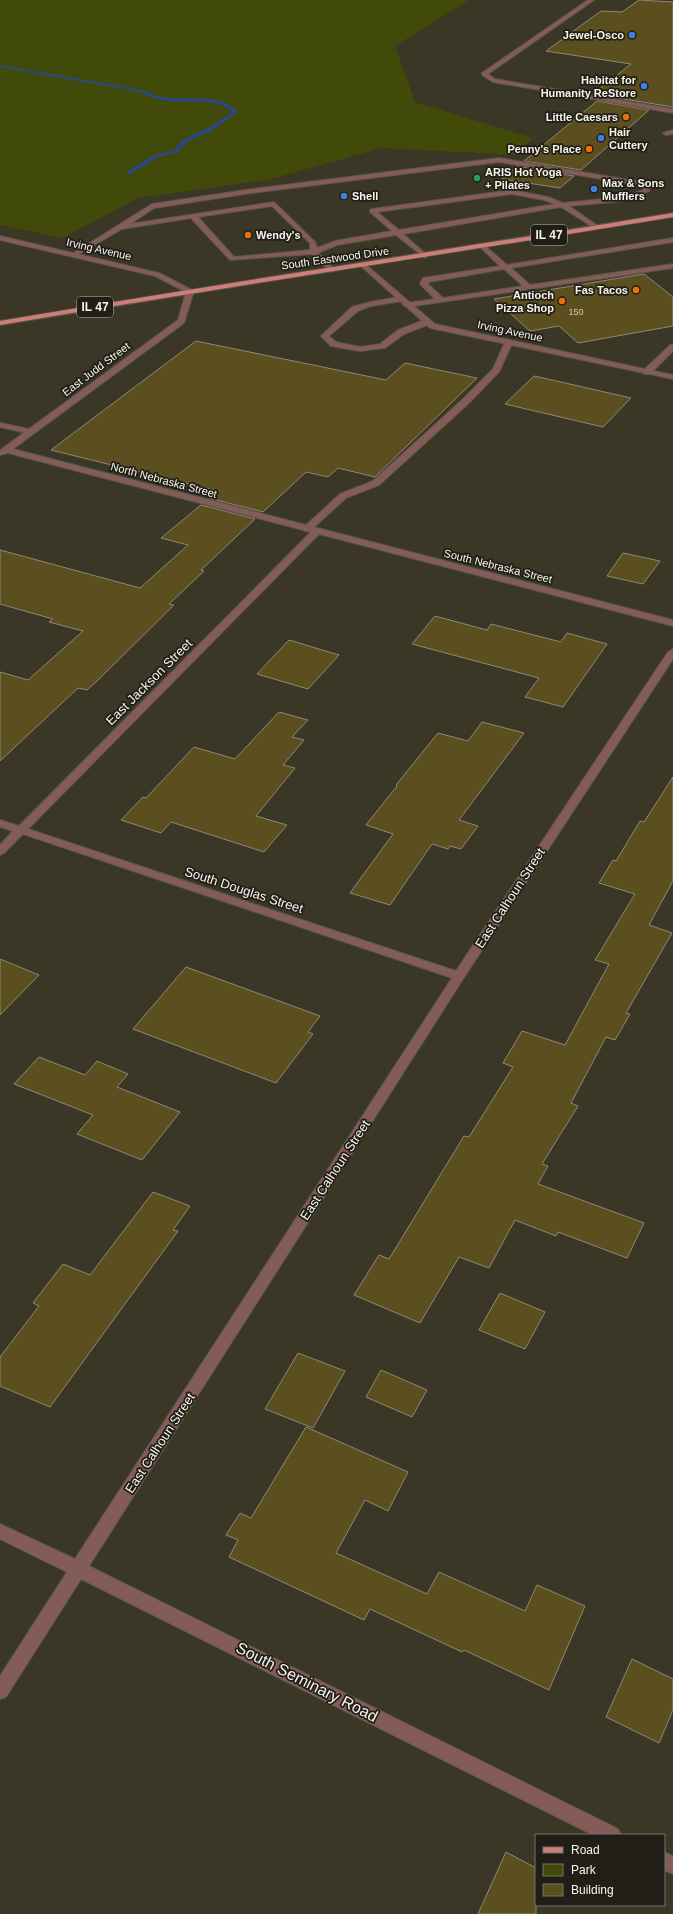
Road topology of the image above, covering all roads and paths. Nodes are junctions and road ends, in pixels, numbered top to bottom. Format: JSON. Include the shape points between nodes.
{"nodes":[{"id":1,"x":591,"y":0,"type":"edge"},
{"id":2,"x":673,"y":111,"type":"edge"},
{"id":3,"x":562,"y":205,"type":"junction"},
{"id":4,"x":673,"y":214,"type":"edge"},
{"id":5,"x":192,"y":216,"type":"junction"},
{"id":6,"x":120,"y":227,"type":"junction"},
{"id":7,"x":596,"y":227,"type":"junction"},
{"id":8,"x":397,"y":233,"type":"junction"},
{"id":9,"x":0,"y":238,"type":"edge"},
{"id":10,"x":673,"y":240,"type":"edge"},
{"id":11,"x":482,"y":246,"type":"junction"},
{"id":12,"x":314,"y":252,"type":"junction"},
{"id":13,"x":76,"y":254,"type":"junction"},
{"id":14,"x":425,"y":256,"type":"junction"},
{"id":15,"x":363,"y":265,"type":"junction"},
{"id":16,"x":504,"y":266,"type":"junction"},
{"id":17,"x":673,"y":266,"type":"edge"},
{"id":18,"x":331,"y":270,"type":"junction"},
{"id":19,"x":528,"y":287,"type":"junction"},
{"id":20,"x":190,"y":291,"type":"junction"},
{"id":21,"x":399,"y":299,"type":"junction"},
{"id":22,"x":441,"y":300,"type":"junction"},
{"id":23,"x":408,"y":306,"type":"junction"},
{"id":24,"x":427,"y":322,"type":"junction"},
{"id":25,"x":0,"y":323,"type":"edge"},
{"id":26,"x":509,"y":342,"type":"junction"},
{"id":27,"x":673,"y":347,"type":"edge"},
{"id":28,"x":647,"y":372,"type":"junction"},
{"id":29,"x":673,"y":377,"type":"edge"},
{"id":30,"x":0,"y":425,"type":"edge"},
{"id":31,"x":31,"y":432,"type":"junction"},
{"id":32,"x":3,"y":453,"type":"edge"},
{"id":33,"x":312,"y":530,"type":"junction"},
{"id":34,"x":673,"y":623,"type":"edge"},
{"id":35,"x":673,"y":652,"type":"edge"},
{"id":36,"x":0,"y":823,"type":"edge"},
{"id":37,"x":20,"y":830,"type":"junction"},
{"id":38,"x":0,"y":851,"type":"edge"},
{"id":39,"x":459,"y":976,"type":"junction"},
{"id":40,"x":0,"y":1531,"type":"edge"},
{"id":41,"x":79,"y":1569,"type":"junction"},
{"id":42,"x":0,"y":1691,"type":"edge"},
{"id":43,"x":610,"y":1834,"type":"edge"}],
"edges":[{"from":1,"to":2,"type":"street","via":[[484,74],[493,80]]},
{"from":3,"to":6,"type":"street","via":[[624,198],[646,191],[647,185],[499,160],[152,206]]},
{"from":3,"to":7,"type":"street"},
{"from":3,"to":8,"type":"street"},
{"from":3,"to":8,"type":"street","via":[[546,198],[512,192],[372,211]]},
{"from":4,"to":7,"type":"main road","name":"South Eastwood Drive","number":"IL 47"},
{"from":5,"to":6,"type":"street"},
{"from":5,"to":12,"type":"street","via":[[232,259]]},
{"from":5,"to":12,"type":"street","via":[[274,204],[313,243]]},
{"from":6,"to":13,"type":"street"},
{"from":7,"to":11,"type":"main road","name":"South Eastwood Drive","number":"IL 47"},
{"from":8,"to":12,"type":"street","via":[[335,243]]},
{"from":8,"to":14,"type":"street"},
{"from":9,"to":13,"type":"street","name":"Irving Avenue"},
{"from":10,"to":16,"type":"street"},
{"from":11,"to":14,"type":"main road","name":"South Eastwood Drive","number":"IL 47"},
{"from":11,"to":16,"type":"street"},
{"from":12,"to":18,"type":"street"},
{"from":13,"to":20,"type":"street","name":"Irving Avenue","via":[[157,274]]},
{"from":14,"to":15,"type":"main road","name":"South Eastwood Drive","number":"IL 47"},
{"from":15,"to":18,"type":"main road","name":"South Eastwood Drive","number":"IL 47"},
{"from":15,"to":21,"type":"street","name":"Irving Avenue"},
{"from":16,"to":19,"type":"street"},
{"from":16,"to":22,"type":"street","via":[[426,280],[424,284]]},
{"from":17,"to":19,"type":"street"},
{"from":18,"to":20,"type":"main road","name":"South Eastwood Drive","number":"IL 47"},
{"from":19,"to":22,"type":"street"},
{"from":20,"to":25,"type":"main road","name":"South Eastwood Drive","number":"IL 47"},
{"from":20,"to":31,"type":"street","name":"East Judd Street","via":[[181,321]]},
{"from":21,"to":23,"type":"street","name":"Irving Avenue"},
{"from":21,"to":24,"type":"street","via":[[355,309],[325,336],[334,344],[360,349],[382,346],[401,332]]},
{"from":22,"to":23,"type":"street"},
{"from":23,"to":24,"type":"street","name":"Irving Avenue"},
{"from":24,"to":26,"type":"street","name":"Irving Avenue","via":[[433,326]]},
{"from":26,"to":28,"type":"street","name":"Irving Avenue"},
{"from":26,"to":33,"type":"street","name":"East Jackson Street","via":[[496,370],[465,402],[376,483],[343,496]]},
{"from":27,"to":28,"type":"street"},
{"from":28,"to":29,"type":"street","name":"Irving Avenue"},
{"from":30,"to":31,"type":"street"},
{"from":31,"to":32,"type":"street","name":"East Judd Street"},
{"from":32,"to":33,"type":"street","name":"North Nebraska Street"},
{"from":33,"to":34,"type":"street","name":"South Nebraska Street"},
{"from":33,"to":37,"type":"street","name":"East Jackson Street"},
{"from":35,"to":39,"type":"street","name":"East Calhoun Street"},
{"from":36,"to":37,"type":"street","name":"South Douglas Street"},
{"from":37,"to":38,"type":"street","name":"East Jackson Street"},
{"from":37,"to":39,"type":"street","name":"South Douglas Street"},
{"from":39,"to":41,"type":"street","name":"East Calhoun Street"},
{"from":40,"to":41,"type":"street","name":"South Seminary Road"},
{"from":41,"to":42,"type":"street","name":"East Calhoun Street"},
{"from":41,"to":43,"type":"street","name":"South Seminary Road"}]}
